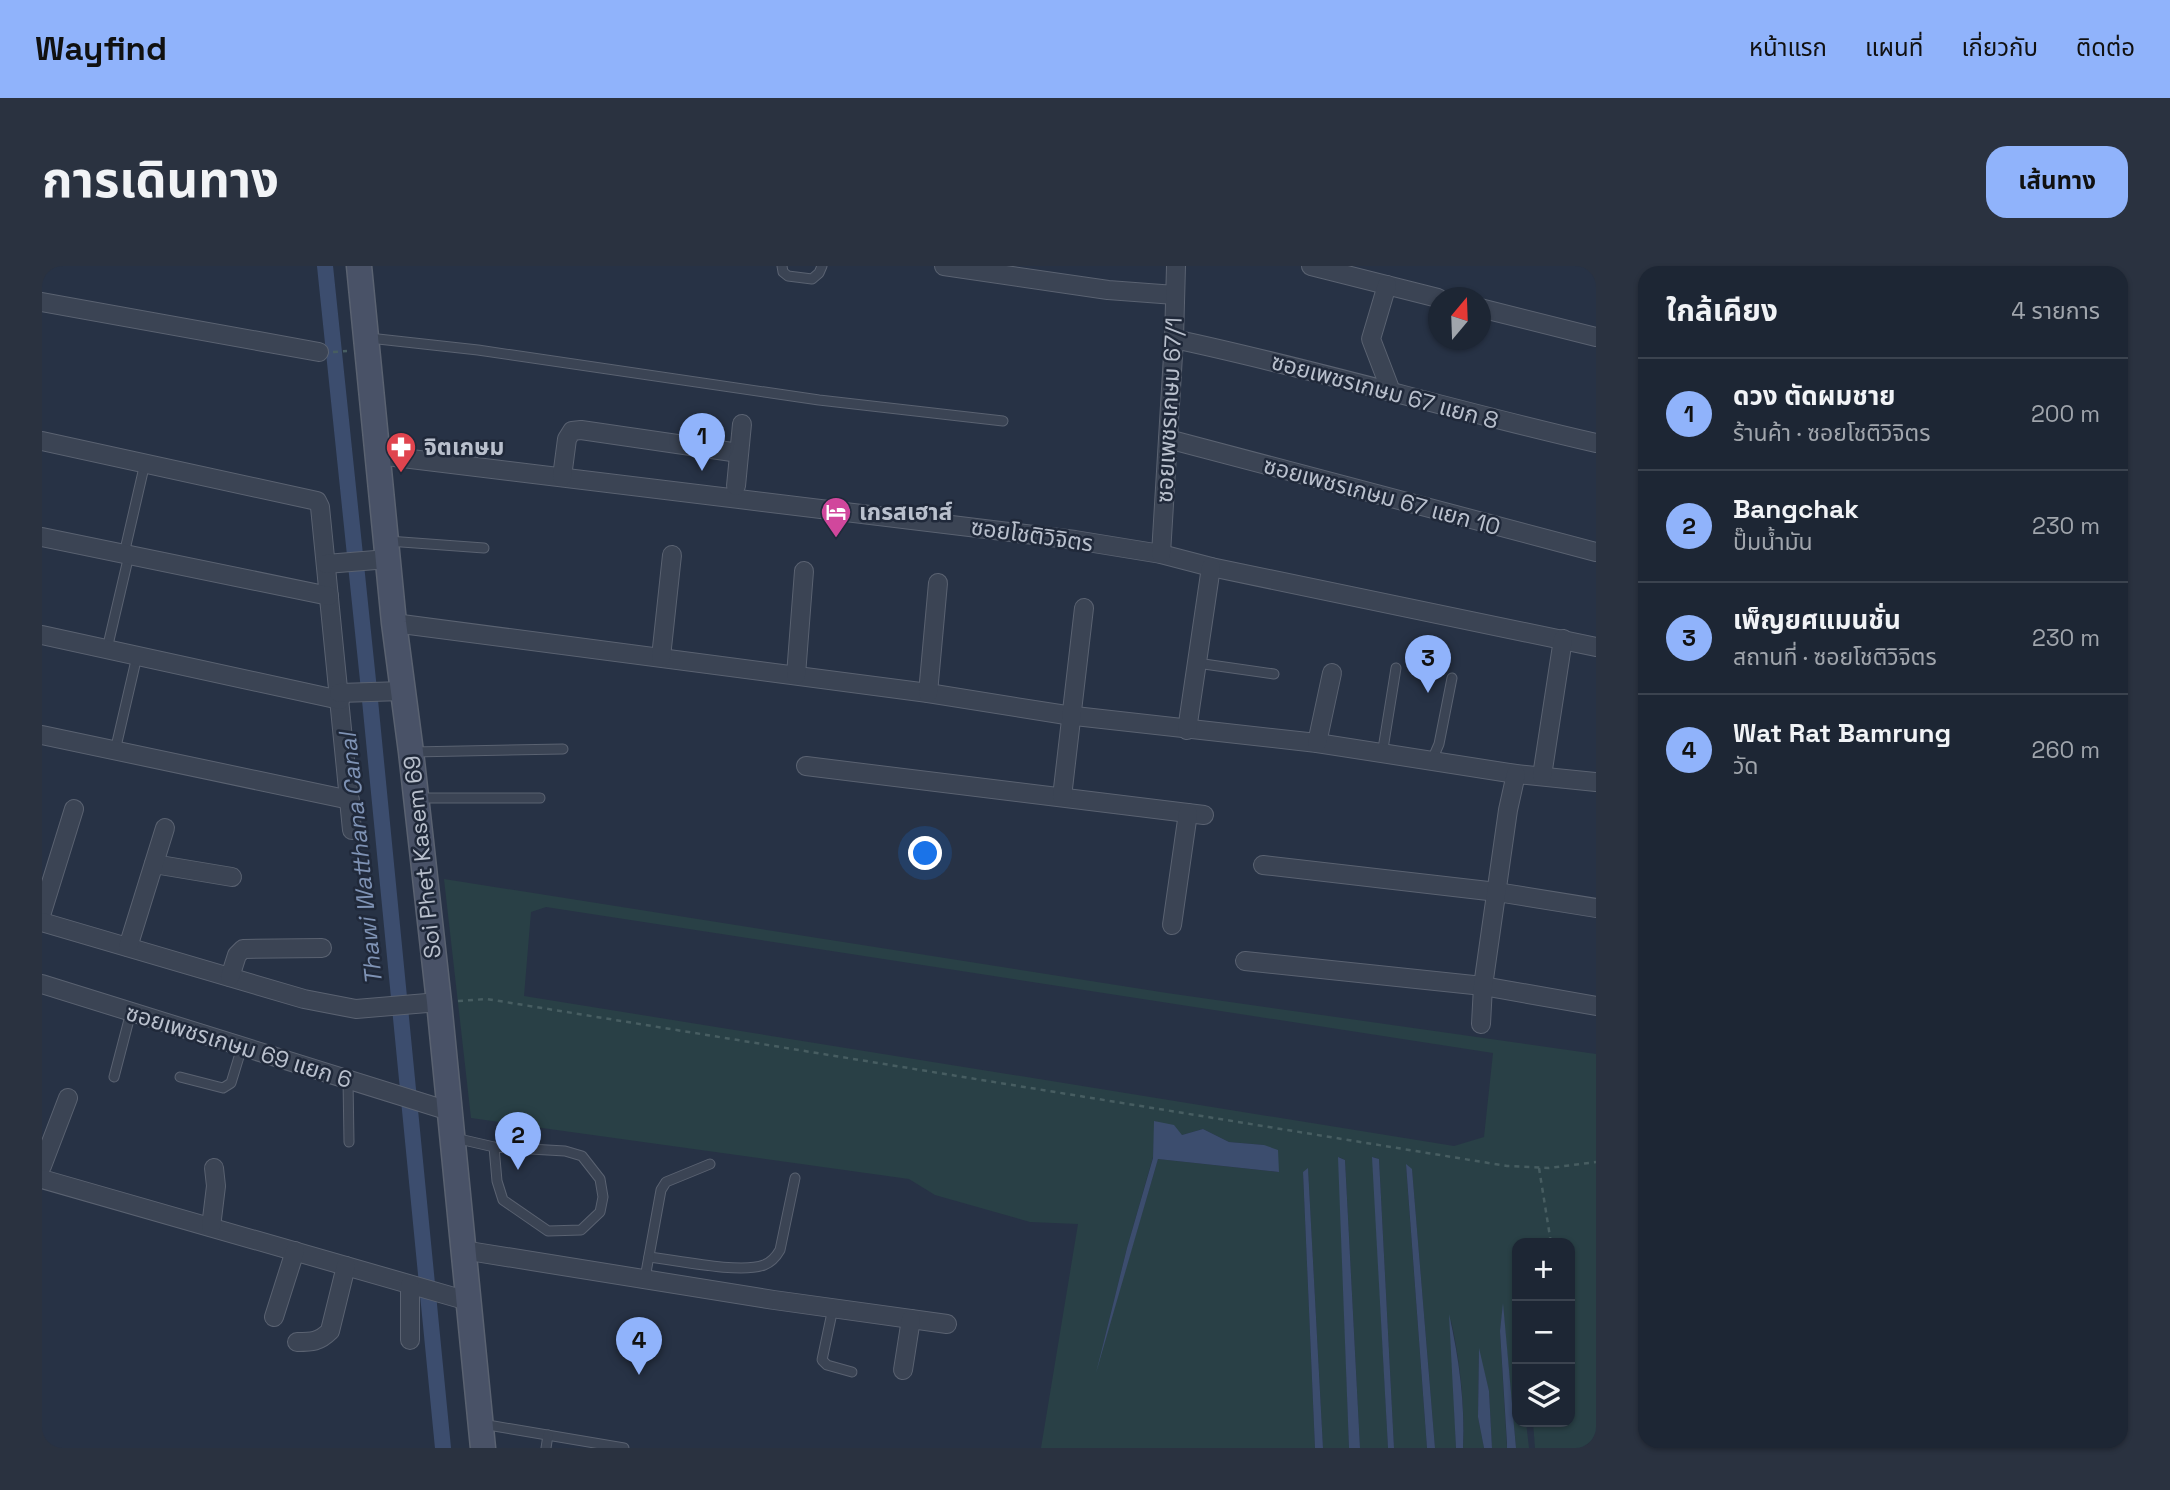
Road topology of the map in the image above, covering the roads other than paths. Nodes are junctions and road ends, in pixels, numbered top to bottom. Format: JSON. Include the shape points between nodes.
{"nodes":[{"id":1,"x":359,"y":266,"type":"edge"},
{"id":2,"x":782,"y":266,"type":"edge"},
{"id":3,"x":822,"y":266,"type":"edge"},
{"id":4,"x":944,"y":266,"type":"edge"},
{"id":5,"x":1176,"y":266,"type":"edge"},
{"id":6,"x":1311,"y":266,"type":"edge"},
{"id":7,"x":1387,"y":285,"type":"junction"},
{"id":8,"x":1175,"y":295,"type":"junction"},
{"id":9,"x":1428,"y":295,"type":"edge"},
{"id":10,"x":42,"y":302,"type":"edge"},
{"id":11,"x":1491,"y":311,"type":"edge"},
{"id":12,"x":1596,"y":337,"type":"edge"},
{"id":13,"x":1174,"y":339,"type":"junction"},
{"id":14,"x":362,"y":345,"type":"junction"},
{"id":15,"x":319,"y":352,"type":"road end"},
{"id":16,"x":1389,"y":386,"type":"dead end"},
{"id":17,"x":1003,"y":421,"type":"dead end"},
{"id":18,"x":742,"y":424,"type":"dead end"},
{"id":19,"x":1168,"y":439,"type":"junction"},
{"id":20,"x":42,"y":442,"type":"edge"},
{"id":21,"x":1596,"y":443,"type":"edge"},
{"id":22,"x":739,"y":453,"type":"junction"},
{"id":23,"x":378,"y":455,"type":"junction"},
{"id":24,"x":145,"y":463,"type":"junction"},
{"id":25,"x":562,"y":477,"type":"junction"},
{"id":26,"x":736,"y":486,"type":"dead end"},
{"id":27,"x":42,"y":537,"type":"edge"},
{"id":28,"x":484,"y":548,"type":"dead end"},
{"id":29,"x":1596,"y":552,"type":"edge"},
{"id":30,"x":383,"y":553,"type":"junction"},
{"id":31,"x":127,"y":554,"type":"junction"},
{"id":32,"x":1161,"y":554,"type":"junction"},
{"id":33,"x":672,"y":555,"type":"dead end"},
{"id":34,"x":326,"y":564,"type":"junction"},
{"id":35,"x":1211,"y":567,"type":"junction"},
{"id":36,"x":804,"y":571,"type":"dead end"},
{"id":37,"x":938,"y":583,"type":"dead end"},
{"id":38,"x":329,"y":596,"type":"junction"},
{"id":39,"x":1084,"y":608,"type":"dead end"},
{"id":40,"x":394,"y":623,"type":"junction"},
{"id":41,"x":42,"y":635,"type":"edge"},
{"id":42,"x":1563,"y":639,"type":"junction"},
{"id":43,"x":1596,"y":647,"type":"edge"},
{"id":44,"x":107,"y":649,"type":"junction"},
{"id":45,"x":137,"y":656,"type":"junction"},
{"id":46,"x":661,"y":657,"type":"junction"},
{"id":47,"x":1197,"y":663,"type":"junction"},
{"id":48,"x":1396,"y":668,"type":"dead end"},
{"id":49,"x":1332,"y":673,"type":"dead end"},
{"id":50,"x":1274,"y":674,"type":"dead end"},
{"id":51,"x":796,"y":675,"type":"junction"},
{"id":52,"x":1452,"y":678,"type":"dead end"},
{"id":53,"x":396,"y":691,"type":"junction"},
{"id":54,"x":928,"y":693,"type":"junction"},
{"id":55,"x":344,"y":695,"type":"junction"},
{"id":56,"x":1071,"y":716,"type":"junction"},
{"id":57,"x":1187,"y":730,"type":"junction"},
{"id":58,"x":42,"y":735,"type":"edge"},
{"id":59,"x":1317,"y":743,"type":"junction"},
{"id":60,"x":563,"y":749,"type":"dead end"},
{"id":61,"x":115,"y":751,"type":"junction"},
{"id":62,"x":411,"y":752,"type":"junction"},
{"id":63,"x":1382,"y":755,"type":"junction"},
{"id":64,"x":1432,"y":760,"type":"junction"},
{"id":65,"x":806,"y":766,"type":"dead end"},
{"id":66,"x":1516,"y":774,"type":"junction"},
{"id":67,"x":1542,"y":776,"type":"junction"},
{"id":68,"x":1596,"y":782,"type":"edge"},
{"id":69,"x":1062,"y":797,"type":"junction"},
{"id":70,"x":416,"y":798,"type":"junction"},
{"id":71,"x":540,"y":798,"type":"dead end"},
{"id":72,"x":350,"y":800,"type":"junction"},
{"id":73,"x":74,"y":809,"type":"dead end"},
{"id":74,"x":165,"y":828,"type":"dead end"},
{"id":75,"x":352,"y":830,"type":"dead end"},
{"id":76,"x":154,"y":864,"type":"junction"},
{"id":77,"x":1263,"y":864,"type":"dead end"},
{"id":78,"x":232,"y":877,"type":"dead end"},
{"id":79,"x":1497,"y":892,"type":"junction"},
{"id":80,"x":1596,"y":908,"type":"edge"},
{"id":81,"x":42,"y":912,"type":"edge"},
{"id":82,"x":42,"y":922,"type":"edge"},
{"id":83,"x":1172,"y":925,"type":"dead end"},
{"id":84,"x":128,"y":947,"type":"junction"},
{"id":85,"x":322,"y":948,"type":"dead end"},
{"id":86,"x":1245,"y":961,"type":"dead end"},
{"id":87,"x":230,"y":977,"type":"junction"},
{"id":88,"x":42,"y":984,"type":"edge"},
{"id":89,"x":1483,"y":986,"type":"junction"},
{"id":90,"x":430,"y":1002,"type":"junction"},
{"id":91,"x":1596,"y":1006,"type":"edge"},
{"id":92,"x":131,"y":1012,"type":"junction"},
{"id":93,"x":1480,"y":1024,"type":"dead end"},
{"id":94,"x":242,"y":1047,"type":"junction"},
{"id":95,"x":114,"y":1077,"type":"dead end"},
{"id":96,"x":180,"y":1077,"type":"dead end"},
{"id":97,"x":348,"y":1080,"type":"junction"},
{"id":98,"x":68,"y":1098,"type":"dead end"},
{"id":99,"x":442,"y":1109,"type":"junction"},
{"id":100,"x":452,"y":1138,"type":"junction"},
{"id":101,"x":349,"y":1142,"type":"dead end"},
{"id":102,"x":494,"y":1147,"type":"junction"},
{"id":103,"x":710,"y":1164,"type":"dead end"},
{"id":104,"x":42,"y":1166,"type":"edge"},
{"id":105,"x":214,"y":1168,"type":"dead end"},
{"id":106,"x":795,"y":1178,"type":"dead end"},
{"id":107,"x":42,"y":1179,"type":"edge"},
{"id":108,"x":211,"y":1227,"type":"junction"},
{"id":109,"x":463,"y":1250,"type":"junction"},
{"id":110,"x":295,"y":1251,"type":"junction"},
{"id":111,"x":649,"y":1257,"type":"junction"},
{"id":112,"x":346,"y":1266,"type":"junction"},
{"id":113,"x":645,"y":1278,"type":"junction"},
{"id":114,"x":412,"y":1285,"type":"junction"},
{"id":115,"x":460,"y":1299,"type":"junction"},
{"id":116,"x":833,"y":1308,"type":"junction"},
{"id":117,"x":274,"y":1317,"type":"dead end"},
{"id":118,"x":911,"y":1319,"type":"junction"},
{"id":119,"x":947,"y":1324,"type":"dead end"},
{"id":120,"x":410,"y":1340,"type":"dead end"},
{"id":121,"x":297,"y":1342,"type":"dead end"},
{"id":122,"x":903,"y":1370,"type":"dead end"},
{"id":123,"x":852,"y":1372,"type":"dead end"},
{"id":124,"x":548,"y":1435,"type":"junction"},
{"id":125,"x":482,"y":1436,"type":"edge"},
{"id":126,"x":546,"y":1448,"type":"edge"},
{"id":127,"x":624,"y":1448,"type":"edge"}],
"edges":[{"from":1,"to":14,"type":"main road","name":"Soi Phet Kasem 69"},
{"from":2,"to":3,"type":"lane","via":[[788,276],[812,279]]},
{"from":4,"to":8,"type":"street"},
{"from":5,"to":8,"type":"street","name":"ซอยเพชรเกษม 67/1"},
{"from":6,"to":7,"type":"street"},
{"from":7,"to":9,"type":"street"},
{"from":7,"to":16,"type":"street","via":[[1371,339]]},
{"from":8,"to":13,"type":"street","name":"ซอยเพชรเกษม 67/1"},
{"from":10,"to":15,"type":"street"},
{"from":11,"to":12,"type":"street"},
{"from":13,"to":19,"type":"street","name":"ซอยเพชรเกษม 67/1"},
{"from":13,"to":21,"type":"street","name":"ซอยเพชรเกษม 67 แยก 8"},
{"from":14,"to":17,"type":"lane","via":[[478,350],[819,400]]},
{"from":14,"to":23,"type":"main road","name":"Soi Phet Kasem 69"},
{"from":18,"to":22,"type":"street"},
{"from":19,"to":29,"type":"street","name":"ซอยเพชรเกษม 67 แยก 10"},
{"from":19,"to":32,"type":"street","name":"ซอยเพชรเกษม 67/1"},
{"from":20,"to":24,"type":"street"},
{"from":22,"to":25,"type":"street","via":[[572,431]]},
{"from":22,"to":26,"type":"street"},
{"from":23,"to":25,"type":"street","name":"ซอยโชติวิจิตร"},
{"from":23,"to":30,"type":"main road","name":"Soi Phet Kasem 69"},
{"from":24,"to":31,"type":"lane"},
{"from":24,"to":34,"type":"street","via":[[317,501]]},
{"from":25,"to":32,"type":"street","name":"ซอยโชติวิจิตร"},
{"from":27,"to":31,"type":"street"},
{"from":28,"to":30,"type":"lane"},
{"from":30,"to":34,"type":"street"},
{"from":30,"to":40,"type":"main road","name":"Soi Phet Kasem 69"},
{"from":31,"to":38,"type":"street"},
{"from":31,"to":44,"type":"lane"},
{"from":32,"to":35,"type":"street","name":"ซอยโชติวิจิตร"},
{"from":33,"to":46,"type":"street"},
{"from":34,"to":38,"type":"street"},
{"from":35,"to":42,"type":"street","name":"ซอยโชติวิจิตร"},
{"from":35,"to":47,"type":"street"},
{"from":36,"to":51,"type":"street"},
{"from":37,"to":54,"type":"street"},
{"from":38,"to":55,"type":"street"},
{"from":39,"to":56,"type":"street"},
{"from":40,"to":46,"type":"street"},
{"from":40,"to":53,"type":"main road","name":"Soi Phet Kasem 69"},
{"from":41,"to":44,"type":"street"},
{"from":42,"to":43,"type":"street","name":"ซอยโชติวิจิตร"},
{"from":42,"to":67,"type":"street"},
{"from":44,"to":45,"type":"street"},
{"from":45,"to":55,"type":"street"},
{"from":45,"to":61,"type":"lane"},
{"from":46,"to":51,"type":"street"},
{"from":47,"to":50,"type":"lane"},
{"from":47,"to":57,"type":"street"},
{"from":48,"to":63,"type":"lane"},
{"from":49,"to":59,"type":"street"},
{"from":51,"to":54,"type":"street"},
{"from":52,"to":64,"type":"lane"},
{"from":53,"to":55,"type":"street"},
{"from":53,"to":62,"type":"main road","name":"Soi Phet Kasem 69"},
{"from":54,"to":56,"type":"street"},
{"from":55,"to":72,"type":"street"},
{"from":56,"to":57,"type":"street"},
{"from":56,"to":69,"type":"street"},
{"from":57,"to":59,"type":"street"},
{"from":58,"to":61,"type":"street"},
{"from":59,"to":63,"type":"street"},
{"from":60,"to":62,"type":"lane"},
{"from":61,"to":72,"type":"street"},
{"from":62,"to":70,"type":"main road","name":"Soi Phet Kasem 69"},
{"from":63,"to":64,"type":"street"},
{"from":64,"to":66,"type":"street"},
{"from":65,"to":69,"type":"street"},
{"from":66,"to":67,"type":"street"},
{"from":66,"to":79,"type":"street"},
{"from":67,"to":68,"type":"street"},
{"from":69,"to":83,"type":"street","via":[[1196,814]]},
{"from":70,"to":71,"type":"lane"},
{"from":70,"to":90,"type":"main road","name":"Soi Phet Kasem 69"},
{"from":72,"to":75,"type":"street"},
{"from":73,"to":81,"type":"street"},
{"from":74,"to":76,"type":"street"},
{"from":76,"to":78,"type":"street"},
{"from":76,"to":84,"type":"street"},
{"from":77,"to":79,"type":"street"},
{"from":79,"to":80,"type":"street"},
{"from":79,"to":89,"type":"street"},
{"from":82,"to":84,"type":"street"},
{"from":84,"to":87,"type":"street"},
{"from":85,"to":87,"type":"street","via":[[243,949]]},
{"from":86,"to":89,"type":"street"},
{"from":87,"to":90,"type":"street","via":[[355,1009]]},
{"from":88,"to":92,"type":"street","name":"ซอยเพชรเกษม 69 แยก 6"},
{"from":89,"to":91,"type":"street"},
{"from":89,"to":93,"type":"street"},
{"from":90,"to":99,"type":"main road","name":"Soi Phet Kasem 69"},
{"from":92,"to":94,"type":"street","name":"ซอยเพชรเกษม 69 แยก 6"},
{"from":92,"to":95,"type":"lane"},
{"from":94,"to":96,"type":"lane","via":[[228,1087]]},
{"from":94,"to":97,"type":"street","name":"ซอยเพชรเกษม 69 แยก 6"},
{"from":97,"to":99,"type":"street","name":"ซอยเพชรเกษม 69 แยก 6"},
{"from":97,"to":101,"type":"lane"},
{"from":98,"to":104,"type":"street"},
{"from":99,"to":100,"type":"main road","name":"Soi Phet Kasem 69"},
{"from":100,"to":102,"type":"lane"},
{"from":100,"to":109,"type":"main road","name":"Soi Phet Kasem 69"},
{"from":102,"to":102,"type":"lane","via":[[503,1200],[548,1231],[581,1230],[600,1212],[600,1179],[582,1156]]},
{"from":103,"to":111,"type":"lane","via":[[666,1182]]},
{"from":105,"to":108,"type":"street"},
{"from":106,"to":111,"type":"lane","via":[[780,1250],[764,1265],[738,1268]]},
{"from":107,"to":108,"type":"street"},
{"from":108,"to":110,"type":"street"},
{"from":109,"to":113,"type":"street"},
{"from":109,"to":115,"type":"main road","name":"Soi Phet Kasem 69"},
{"from":110,"to":112,"type":"street"},
{"from":110,"to":117,"type":"street"},
{"from":111,"to":113,"type":"lane"},
{"from":112,"to":114,"type":"street"},
{"from":112,"to":121,"type":"street","via":[[330,1331],[314,1342]]},
{"from":113,"to":116,"type":"street"},
{"from":114,"to":115,"type":"street"},
{"from":114,"to":120,"type":"street"},
{"from":115,"to":125,"type":"main road","name":"Soi Phet Kasem 69"},
{"from":116,"to":118,"type":"street"},
{"from":116,"to":123,"type":"lane","via":[[822,1360]]},
{"from":118,"to":119,"type":"street"},
{"from":118,"to":122,"type":"street"},
{"from":124,"to":125,"type":"lane"},
{"from":124,"to":126,"type":"lane"},
{"from":124,"to":127,"type":"lane"}]}
